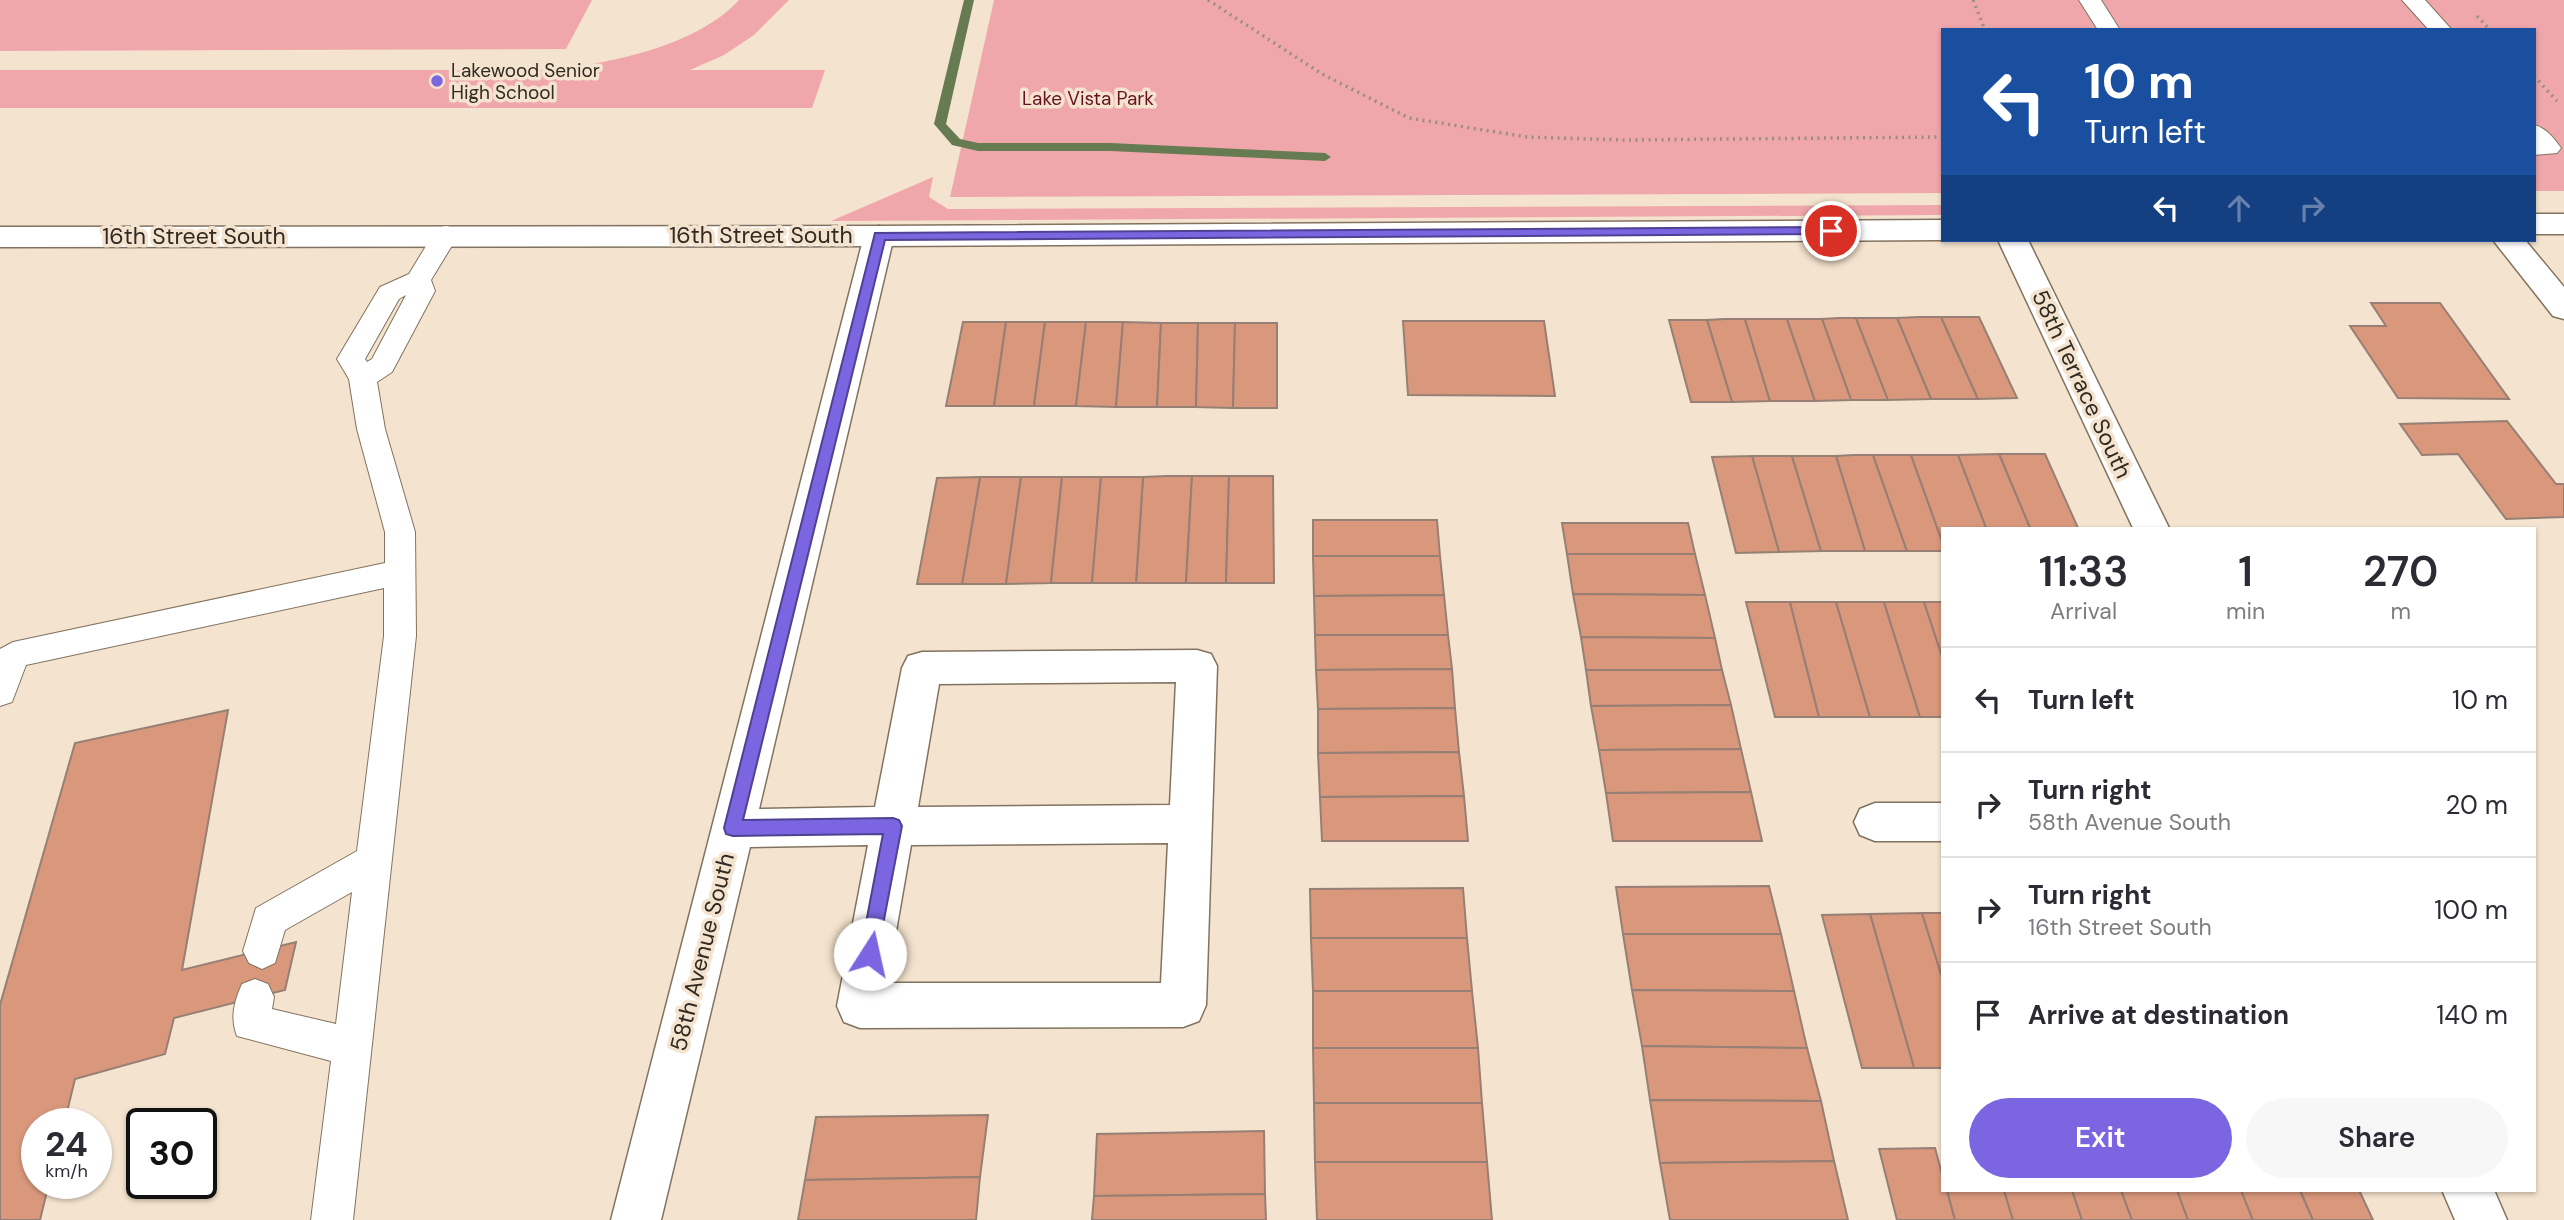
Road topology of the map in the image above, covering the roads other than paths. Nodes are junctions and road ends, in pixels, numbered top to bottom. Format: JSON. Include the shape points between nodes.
{"nodes":[{"id":1,"x":2090,"y":0,"type":"edge"},
{"id":2,"x":2413,"y":0,"type":"edge"},
{"id":3,"x":2108,"y":28,"type":"edge"},
{"id":4,"x":2439,"y":28,"type":"edge"},
{"id":5,"x":2536,"y":134,"type":"edge"},
{"id":6,"x":2536,"y":148,"type":"edge"},
{"id":7,"x":2536,"y":224,"type":"edge"},
{"id":8,"x":2564,"y":224,"type":"edge"},
{"id":9,"x":1941,"y":230,"type":"edge"},
{"id":10,"x":446,"y":234,"type":"junction"},
{"id":11,"x":879,"y":236,"type":"junction"},
{"id":12,"x":0,"y":237,"type":"edge"},
{"id":13,"x":2014,"y":242,"type":"edge"},
{"id":14,"x":2510,"y":242,"type":"edge"},
{"id":15,"x":2564,"y":308,"type":"edge"},
{"id":16,"x":2151,"y":527,"type":"edge"},
{"id":17,"x":401,"y":572,"type":"junction"},
{"id":18,"x":0,"y":692,"type":"edge"},
{"id":19,"x":1875,"y":822,"type":"dead end"},
{"id":20,"x":1941,"y":822,"type":"edge"},
{"id":21,"x":1191,"y":824,"type":"junction"},
{"id":22,"x":893,"y":826,"type":"junction"},
{"id":23,"x":733,"y":828,"type":"junction"},
{"id":24,"x":373,"y":861,"type":"junction"},
{"id":25,"x":262,"y":951,"type":"dead end"},
{"id":26,"x":255,"y":997,"type":"dead end"},
{"id":27,"x":352,"y":1046,"type":"junction"},
{"id":28,"x":2468,"y":1192,"type":"edge"},
{"id":29,"x":332,"y":1220,"type":"edge"},
{"id":30,"x":636,"y":1220,"type":"edge"},
{"id":31,"x":2482,"y":1220,"type":"edge"}],
"edges":[{"from":1,"to":3,"type":"lane"},
{"from":2,"to":4,"type":"lane"},
{"from":5,"to":6,"type":"lane","via":[[2549,148]]},
{"from":7,"to":8,"type":"street"},
{"from":9,"to":11,"type":"street","name":"16th Street South"},
{"from":10,"to":11,"type":"street","name":"16th Street South"},
{"from":10,"to":12,"type":"street","name":"16th Street South"},
{"from":10,"to":17,"type":"lane","via":[[418,280],[422,291],[382,365],[363,379],[371,429],[400,532]]},
{"from":11,"to":23,"type":"street","name":"58th Avenue South"},
{"from":13,"to":16,"type":"street","name":"58th Terrace South"},
{"from":14,"to":15,"type":"street"},
{"from":17,"to":18,"type":"lane","via":[[13,655]]},
{"from":17,"to":24,"type":"lane","via":[[400,636]]},
{"from":19,"to":20,"type":"street"},
{"from":21,"to":22,"type":"street"},
{"from":21,"to":22,"type":"street","via":[[1198,666],[922,668]]},
{"from":21,"to":22,"type":"street","via":[[1183,1005],[860,1006]]},
{"from":22,"to":23,"type":"street"},
{"from":23,"to":30,"type":"street","name":"58th Avenue South"},
{"from":24,"to":25,"type":"lane","via":[[269,920]]},
{"from":24,"to":27,"type":"lane"},
{"from":26,"to":27,"type":"lane","via":[[251,1023]]},
{"from":27,"to":29,"type":"lane"},
{"from":28,"to":31,"type":"street"}]}
